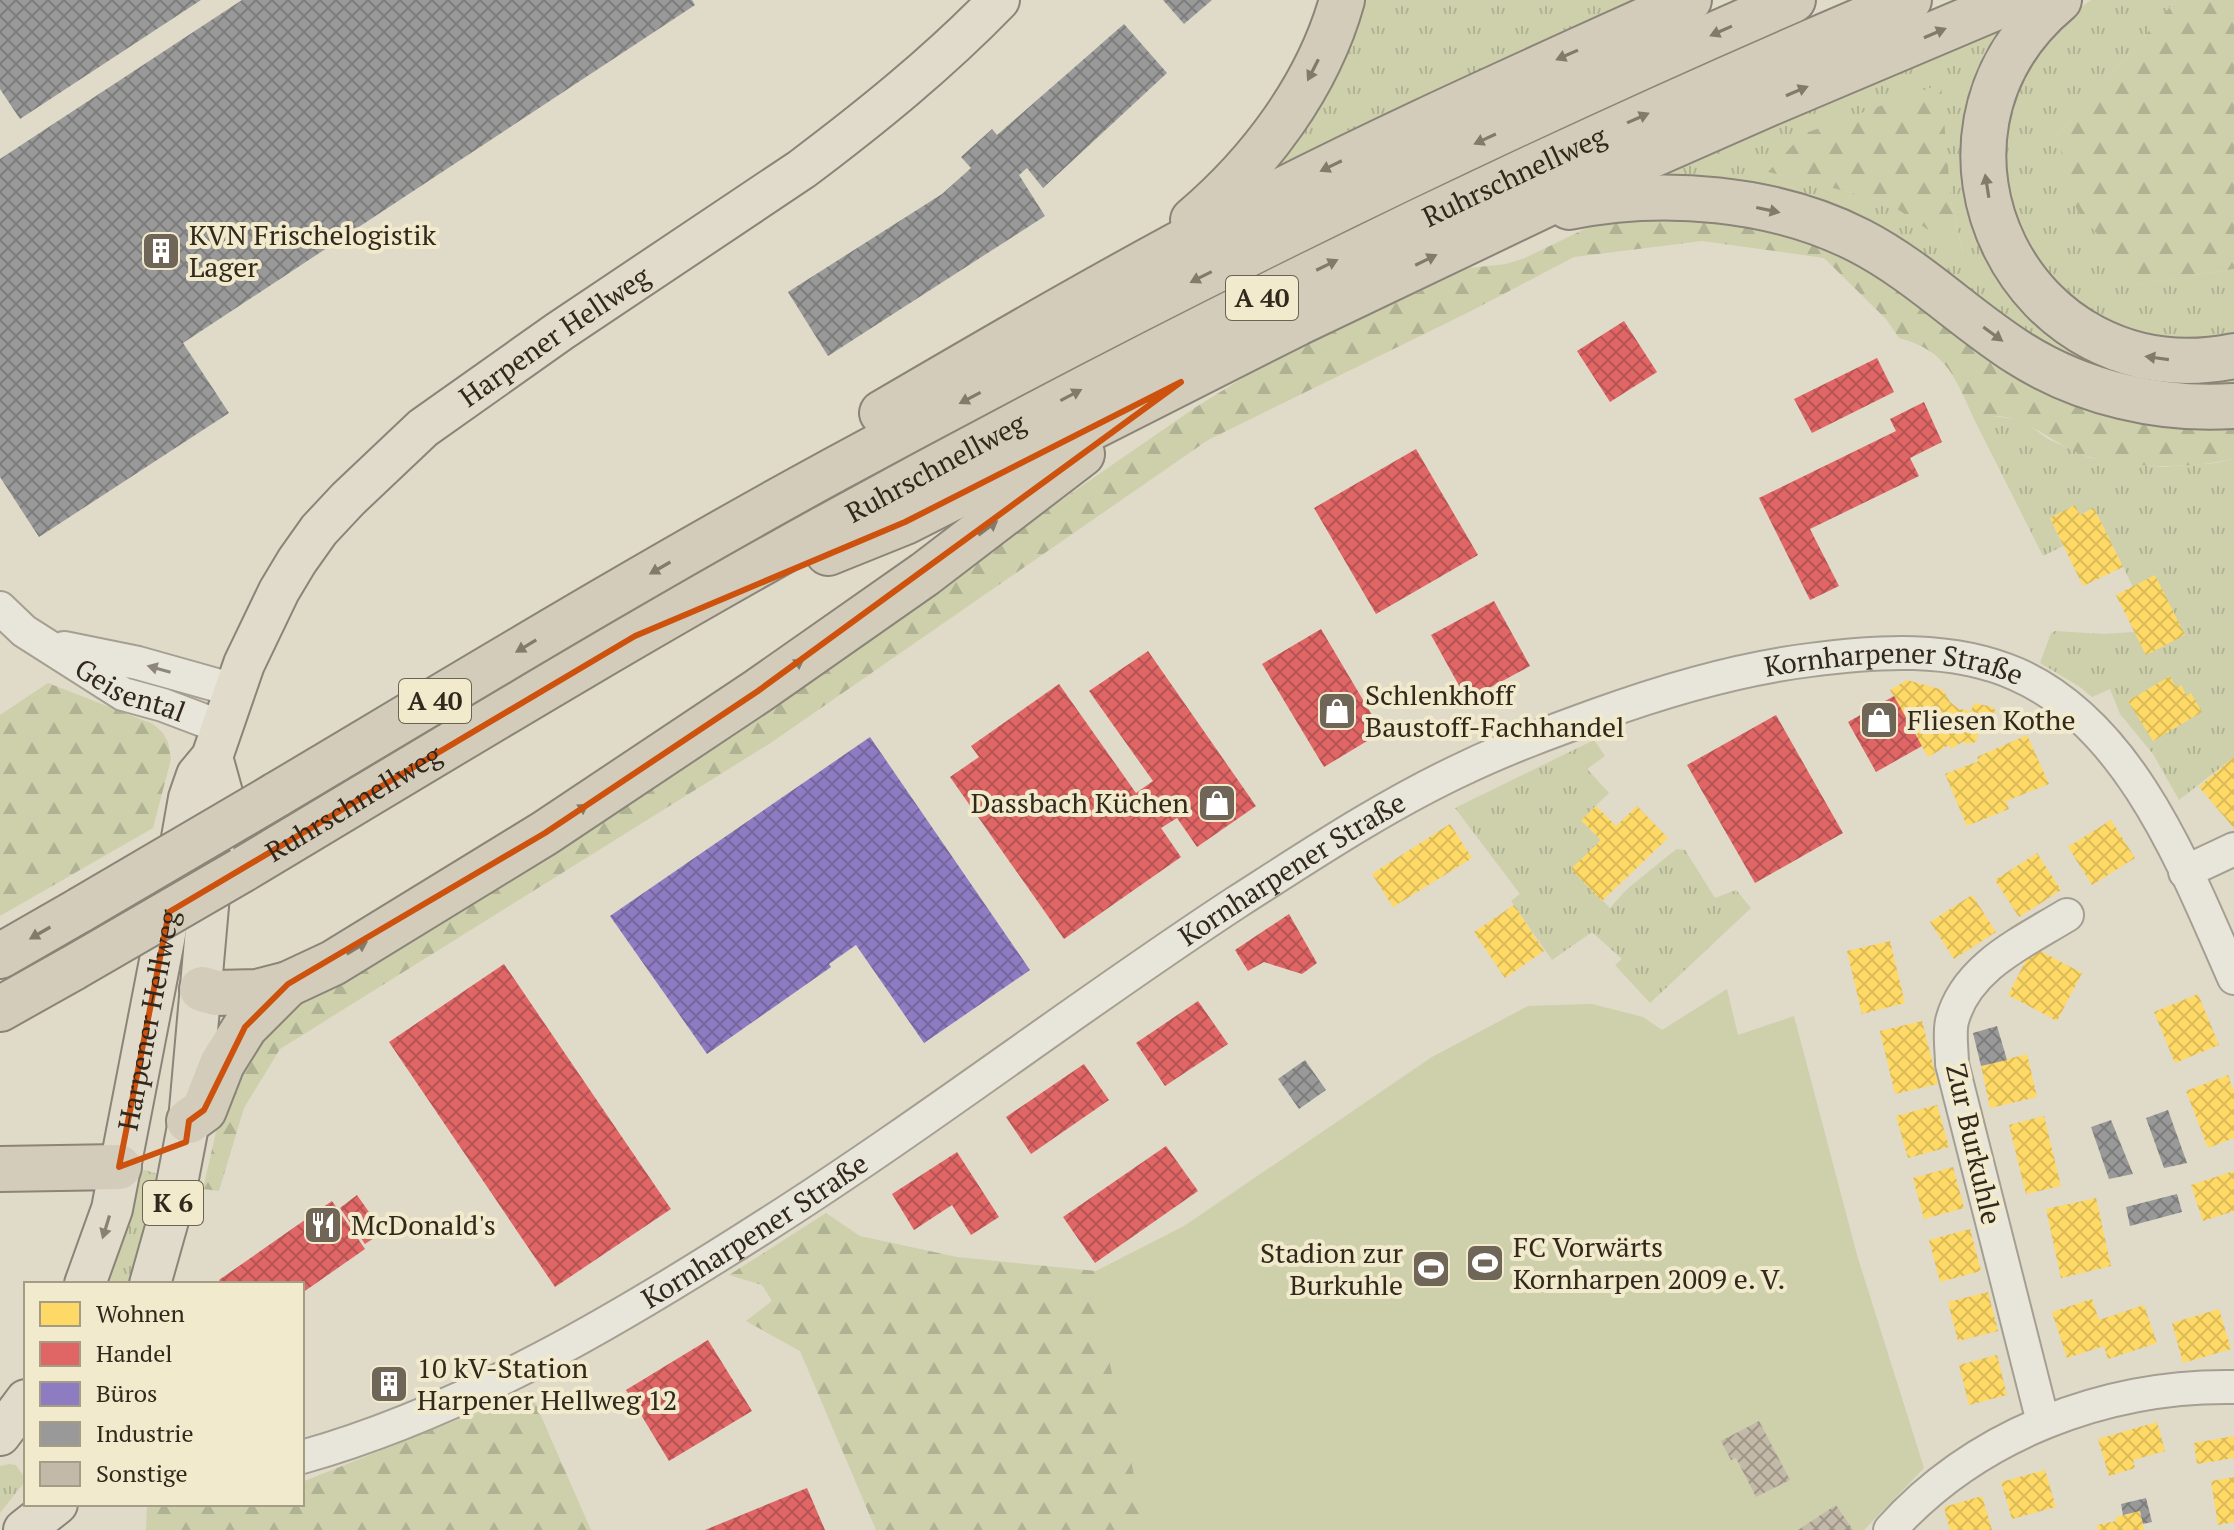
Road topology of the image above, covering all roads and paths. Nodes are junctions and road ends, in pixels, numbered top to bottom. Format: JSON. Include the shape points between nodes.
{"nodes":[{"id":1,"x":999,"y":0,"type":"edge"},
{"id":2,"x":1342,"y":0,"type":"edge"},
{"id":3,"x":1689,"y":0,"type":"edge"},
{"id":4,"x":1793,"y":0,"type":"edge"},
{"id":5,"x":1909,"y":0,"type":"edge"},
{"id":6,"x":2014,"y":0,"type":"edge"},
{"id":7,"x":2059,"y":0,"type":"edge"},
{"id":8,"x":1496,"y":227,"type":"junction"},
{"id":9,"x":1109,"y":282,"type":"junction"},
{"id":10,"x":2234,"y":356,"type":"edge"},
{"id":11,"x":1181,"y":382,"type":"junction"},
{"id":12,"x":2234,"y":406,"type":"edge"},
{"id":13,"x":727,"y":530,"type":"junction"},
{"id":14,"x":0,"y":608,"type":"edge"},
{"id":15,"x":635,"y":636,"type":"junction"},
{"id":16,"x":46,"y":644,"type":"junction"},
{"id":17,"x":234,"y":690,"type":"junction"},
{"id":18,"x":217,"y":742,"type":"junction"},
{"id":19,"x":2234,"y":849,"type":"edge"},
{"id":20,"x":2185,"y":872,"type":"junction"},
{"id":21,"x":2067,"y":915,"type":"dead end"},
{"id":22,"x":164,"y":940,"type":"junction"},
{"id":23,"x":0,"y":956,"type":"edge"},
{"id":24,"x":2234,"y":978,"type":"edge"},
{"id":25,"x":288,"y":984,"type":"junction"},
{"id":26,"x":202,"y":989,"type":"junction"},
{"id":27,"x":0,"y":1009,"type":"edge"},
{"id":28,"x":187,"y":1132,"type":"junction"},
{"id":29,"x":119,"y":1167,"type":"junction"},
{"id":30,"x":0,"y":1169,"type":"edge"},
{"id":31,"x":86,"y":1282,"type":"edge"},
{"id":32,"x":151,"y":1282,"type":"edge"},
{"id":33,"x":2234,"y":1387,"type":"edge"},
{"id":34,"x":2043,"y":1422,"type":"junction"},
{"id":35,"x":304,"y":1456,"type":"edge"},
{"id":36,"x":29,"y":1506,"type":"edge"},
{"id":37,"x":54,"y":1506,"type":"edge"},
{"id":38,"x":11,"y":1530,"type":"edge"},
{"id":39,"x":24,"y":1530,"type":"edge"},
{"id":40,"x":1890,"y":1530,"type":"edge"}],
"edges":[{"from":1,"to":17,"type":"main road","name":"Harpener Hellweg","number":"K 6","via":[[912,83],[837,144],[423,428],[319,530],[264,621]]},
{"from":2,"to":9,"type":"highway","one_way":true,"via":[[1304,87],[1252,161],[1173,238]]},
{"from":3,"to":9,"type":"highway","one_way":true,"via":[[1406,129]]},
{"from":4,"to":13,"type":"highway","name":"Ruhrschnellweg","number":"A 40","one_way":true,"via":[[1343,206],[1114,321]]},
{"from":15,"to":5,"type":"highway","name":"Ruhrschnellweg","number":"A 40","one_way":true,"via":[[984,441],[1247,305],[1580,145]]},
{"from":8,"to":6,"type":"highway","one_way":true},
{"from":10,"to":7,"type":"highway","one_way":true,"via":[[2168,360],[2101,342],[2052,309],[2014,267],[2001,242],[1986,180],[1991,99],[2005,63]]},
{"from":11,"to":8,"type":"highway","one_way":true},
{"from":8,"to":12,"type":"highway","one_way":true,"via":[[1575,206],[1651,199],[1727,203],[1791,215],[1863,242],[2019,353],[2057,373],[2146,401],[2181,407]]},
{"from":9,"to":13,"type":"highway","via":[[844,435]]},
{"from":11,"to":15,"type":"highway","via":[[905,522],[714,598]]},
{"from":25,"to":11,"type":"highway","one_way":true,"via":[[333,963],[545,833],[758,691],[925,574]]},
{"from":13,"to":23,"type":"highway","name":"Ruhrschnellweg","number":"A 40","one_way":true,"bridge":true},
{"from":14,"to":16,"type":"street","name":"Geisental"},
{"from":15,"to":27,"type":"highway","name":"Ruhrschnellweg","number":"A 40","bridge":true},
{"from":17,"to":16,"type":"street","name":"Geisental","one_way":true},
{"from":16,"to":18,"type":"street","name":"Geisental","via":[[123,694],[163,705]]},
{"from":17,"to":18,"type":"main road","name":"Harpener Hellweg","number":"K 6"},
{"from":18,"to":22,"type":"main road","name":"Harpener Hellweg","number":"K 6","via":[[189,798]]},
{"from":18,"to":26,"type":"main road","name":"Harpener Hellweg","number":"K 6","via":[[222,793]]},
{"from":19,"to":20,"type":"street"},
{"from":20,"to":24,"type":"street","name":"Kornharpener Straße"},
{"from":20,"to":35,"type":"street","name":"Kornharpener Straße","via":[[2122,760],[2088,723],[2017,674],[1975,660],[1932,654],[1846,655],[1760,666],[1651,696],[1467,767],[1385,810],[1190,934],[769,1224],[507,1375],[441,1406]]},
{"from":21,"to":34,"type":"street","name":"Zur Burkuhle","via":[[1993,961],[1966,987],[1952,1022],[1952,1064]]},
{"from":22,"to":26,"type":"main road","via":[[181,972]]},
{"from":22,"to":29,"type":"main road","name":"Harpener Hellweg","number":"K 6"},
{"from":25,"to":26,"type":"highway","via":[[234,994]]},
{"from":25,"to":28,"type":"highway","via":[[245,1027],[222,1064],[204,1110]]},
{"from":26,"to":28,"type":"main road","name":"Harpener Hellweg","number":"K 6"},
{"from":28,"to":29,"type":"main road","via":[[146,1161]]},
{"from":28,"to":32,"type":"main road","name":"Harpener Hellweg","number":"K 6"},
{"from":29,"to":30,"type":"highway"},
{"from":29,"to":31,"type":"main road","name":"Harpener Hellweg","number":"K 6","one_way":true,"via":[[112,1209]]},
{"from":33,"to":34,"type":"street","via":[[2144,1394],[2092,1404]]},
{"from":34,"to":40,"type":"street","via":[[1983,1453],[1929,1492]]},
{"from":36,"to":38,"type":"main road"},
{"from":37,"to":39,"type":"main road"}]}
